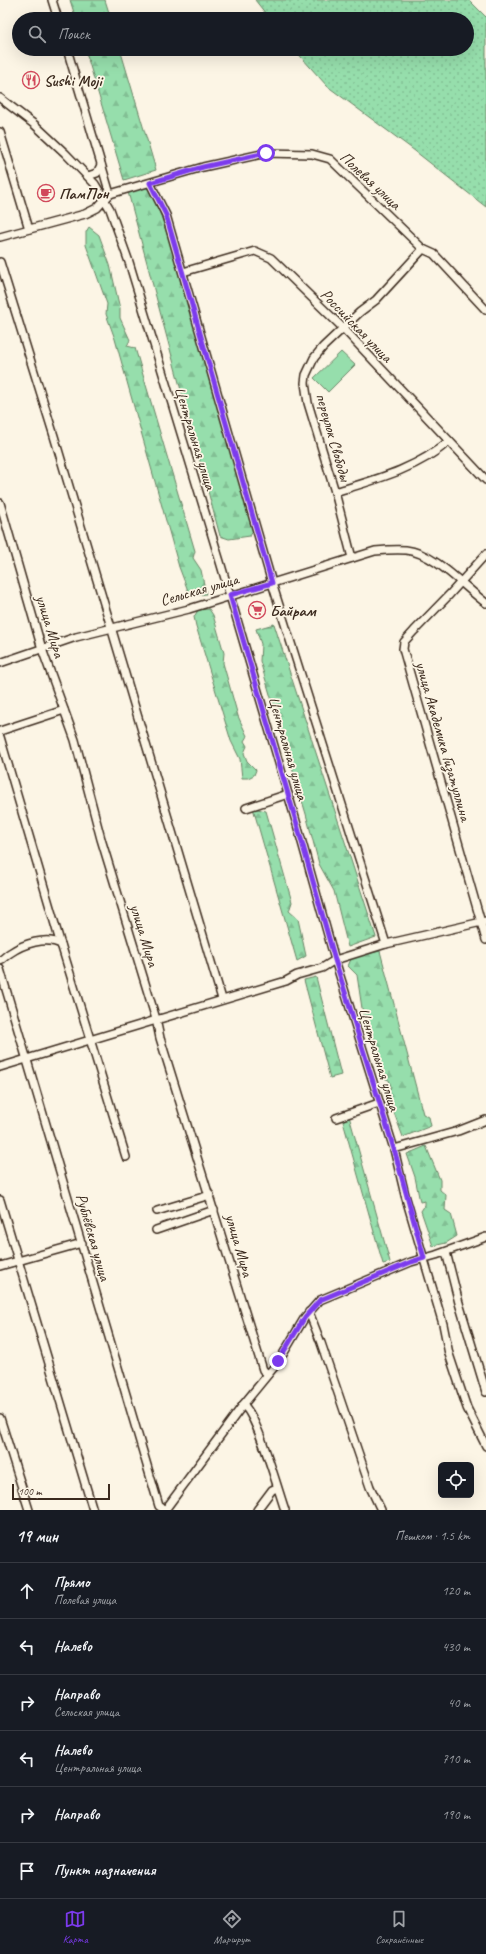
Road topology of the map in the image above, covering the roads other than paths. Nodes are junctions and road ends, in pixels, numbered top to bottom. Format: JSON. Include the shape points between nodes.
{"nodes":[{"id":1,"x":52,"y":0,"type":"edge"},
{"id":2,"x":56,"y":12,"type":"edge"},
{"id":3,"x":68,"y":56,"type":"edge"},
{"id":4,"x":0,"y":98,"type":"edge"},
{"id":5,"x":0,"y":132,"type":"edge"},
{"id":6,"x":101,"y":165,"type":"junction"},
{"id":7,"x":88,"y":176,"type":"junction"},
{"id":8,"x":150,"y":183,"type":"junction"},
{"id":9,"x":108,"y":196,"type":"junction"},
{"id":10,"x":29,"y":229,"type":"junction"},
{"id":11,"x":0,"y":237,"type":"edge"},
{"id":12,"x":423,"y":249,"type":"junction"},
{"id":13,"x":0,"y":262,"type":"edge"},
{"id":14,"x":183,"y":272,"type":"junction"},
{"id":15,"x":486,"y":310,"type":"edge"},
{"id":16,"x":343,"y":328,"type":"junction"},
{"id":17,"x":449,"y":441,"type":"junction"},
{"id":18,"x":486,"y":480,"type":"edge"},
{"id":19,"x":335,"y":492,"type":"junction"},
{"id":20,"x":0,"y":503,"type":"edge"},
{"id":21,"x":486,"y":554,"type":"edge"},
{"id":22,"x":352,"y":558,"type":"junction"},
{"id":23,"x":460,"y":582,"type":"junction"},
{"id":24,"x":272,"y":583,"type":"junction"},
{"id":25,"x":230,"y":595,"type":"junction"},
{"id":26,"x":486,"y":603,"type":"edge"},
{"id":27,"x":111,"y":628,"type":"junction"},
{"id":28,"x":42,"y":649,"type":"junction"},
{"id":29,"x":0,"y":663,"type":"edge"},
{"id":30,"x":64,"y":710,"type":"junction"},
{"id":31,"x":0,"y":731,"type":"edge"},
{"id":32,"x":0,"y":737,"type":"edge"},
{"id":33,"x":288,"y":794,"type":"junction"},
{"id":34,"x":246,"y":808,"type":"dead end"},
{"id":35,"x":484,"y":922,"type":"edge"},
{"id":36,"x":486,"y":940,"type":"edge"},
{"id":37,"x":386,"y":944,"type":"junction"},
{"id":38,"x":61,"y":945,"type":"junction"},
{"id":39,"x":0,"y":960,"type":"edge"},
{"id":40,"x":335,"y":960,"type":"junction"},
{"id":41,"x":0,"y":969,"type":"edge"},
{"id":42,"x":222,"y":999,"type":"junction"},
{"id":43,"x":156,"y":1019,"type":"junction"},
{"id":44,"x":91,"y":1039,"type":"junction"},
{"id":45,"x":27,"y":1059,"type":"junction"},
{"id":46,"x":0,"y":1067,"type":"edge"},
{"id":47,"x":379,"y":1103,"type":"junction"},
{"id":48,"x":336,"y":1118,"type":"dead end"},
{"id":49,"x":486,"y":1120,"type":"edge"},
{"id":50,"x":394,"y":1149,"type":"junction"},
{"id":51,"x":126,"y":1157,"type":"dead end"},
{"id":52,"x":210,"y":1195,"type":"junction"},
{"id":53,"x":0,"y":1200,"type":"edge"},
{"id":54,"x":214,"y":1210,"type":"junction"},
{"id":55,"x":158,"y":1211,"type":"dead end"},
{"id":56,"x":156,"y":1230,"type":"dead end"},
{"id":57,"x":486,"y":1237,"type":"edge"},
{"id":58,"x":82,"y":1243,"type":"junction"},
{"id":59,"x":446,"y":1252,"type":"junction"},
{"id":60,"x":424,"y":1258,"type":"junction"},
{"id":61,"x":18,"y":1260,"type":"junction"},
{"id":62,"x":0,"y":1266,"type":"edge"},
{"id":63,"x":309,"y":1312,"type":"junction"},
{"id":64,"x":268,"y":1374,"type":"junction"},
{"id":65,"x":486,"y":1392,"type":"edge"},
{"id":66,"x":243,"y":1405,"type":"junction"},
{"id":67,"x":0,"y":1418,"type":"edge"},
{"id":68,"x":484,"y":1437,"type":"edge"},
{"id":69,"x":486,"y":1446,"type":"edge"},
{"id":70,"x":277,"y":1488,"type":"junction"},
{"id":71,"x":29,"y":1510,"type":"edge"},
{"id":72,"x":93,"y":1510,"type":"edge"},
{"id":73,"x":165,"y":1510,"type":"edge"},
{"id":74,"x":257,"y":1510,"type":"edge"},
{"id":75,"x":285,"y":1510,"type":"edge"},
{"id":76,"x":381,"y":1510,"type":"edge"}],
"edges":[{"from":1,"to":2,"type":"street"},
{"from":3,"to":6,"type":"street"},
{"from":4,"to":7,"type":"street","name":"Центральная улица","via":[[35,125]]},
{"from":5,"to":10,"type":"street"},
{"from":6,"to":7,"type":"street","via":[[97,173]]},
{"from":6,"to":9,"type":"street"},
{"from":7,"to":9,"type":"street","name":"Центральная улица"},
{"from":8,"to":9,"type":"street","name":"Полевая улица"},
{"from":8,"to":12,"type":"street","name":"Полевая улица","via":[[203,167],[266,153],[312,154],[330,159]]},
{"from":8,"to":14,"type":"street","via":[[166,215]]},
{"from":9,"to":10,"type":"street","via":[[97,208],[85,214]]},
{"from":9,"to":25,"type":"street","name":"Центральная улица"},
{"from":10,"to":11,"type":"street"},
{"from":12,"to":15,"type":"street","name":"Полевая улица","via":[[434,254]]},
{"from":12,"to":16,"type":"street","name":"переулок Свободы","via":[[376,300]]},
{"from":13,"to":27,"type":"street"},
{"from":14,"to":16,"type":"street","name":"Российская улица","via":[[255,252],[271,258]]},
{"from":14,"to":24,"type":"street"},
{"from":16,"to":17,"type":"street","name":"Российская улица"},
{"from":16,"to":19,"type":"street","name":"переулок Свободы","via":[[314,358],[305,383],[308,403]]},
{"from":17,"to":18,"type":"street","name":"Российская улица"},
{"from":17,"to":19,"type":"street","via":[[406,469]]},
{"from":19,"to":22,"type":"street","name":"переулок Свободы"},
{"from":20,"to":28,"type":"street","name":"улица Мира"},
{"from":21,"to":23,"type":"street"},
{"from":22,"to":23,"type":"street","name":"Сельская улица","via":[[390,549],[407,550],[432,561]]},
{"from":22,"to":24,"type":"street","name":"Сельская улица"},
{"from":23,"to":26,"type":"street","name":"Сельская улица"},
{"from":23,"to":35,"type":"street","name":"улица Академика Гизатуллина","via":[[404,642],[403,649]]},
{"from":24,"to":25,"type":"street","name":"Сельская улица"},
{"from":24,"to":37,"type":"street"},
{"from":25,"to":27,"type":"street","name":"Сельская улица","via":[[188,609]]},
{"from":25,"to":33,"type":"street","name":"Центральная улица"},
{"from":27,"to":28,"type":"street","name":"Сельская улица"},
{"from":27,"to":42,"type":"street"},
{"from":28,"to":29,"type":"street","name":"Сельская улица"},
{"from":28,"to":30,"type":"street","name":"улица Мира"},
{"from":30,"to":31,"type":"street"},
{"from":30,"to":43,"type":"street","name":"улица Мира"},
{"from":32,"to":38,"type":"street"},
{"from":33,"to":34,"type":"street"},
{"from":33,"to":40,"type":"street","name":"Центральная улица"},
{"from":35,"to":36,"type":"street","name":"улица Академика Гизатуллина"},
{"from":35,"to":37,"type":"street"},
{"from":37,"to":40,"type":"street"},
{"from":38,"to":39,"type":"street","via":[[56,942],[35,942],[10,952]]},
{"from":38,"to":44,"type":"street"},
{"from":40,"to":42,"type":"street","via":[[322,968],[286,981]]},
{"from":40,"to":47,"type":"street","name":"Центральная улица"},
{"from":41,"to":45,"type":"street","name":"Рублёвская улица"},
{"from":42,"to":43,"type":"street"},
{"from":43,"to":44,"type":"street"},
{"from":43,"to":52,"type":"street","name":"улица Мира"},
{"from":44,"to":45,"type":"street"},
{"from":44,"to":51,"type":"street"},
{"from":45,"to":46,"type":"street"},
{"from":45,"to":58,"type":"street","name":"Рублёвская улица"},
{"from":47,"to":48,"type":"street"},
{"from":47,"to":50,"type":"street","name":"Центральная улица"},
{"from":49,"to":50,"type":"street","via":[[458,1131]]},
{"from":50,"to":60,"type":"street","name":"Центральная улица"},
{"from":52,"to":54,"type":"street","name":"улица Мира"},
{"from":52,"to":55,"type":"street"},
{"from":53,"to":61,"type":"street"},
{"from":54,"to":56,"type":"street"},
{"from":54,"to":64,"type":"street","name":"улица Мира","via":[[250,1331],[264,1370]]},
{"from":57,"to":59,"type":"street"},
{"from":58,"to":61,"type":"street"},
{"from":58,"to":73,"type":"street","name":"Рублёвская улица","via":[[159,1506]]},
{"from":59,"to":60,"type":"street"},
{"from":59,"to":65,"type":"street"},
{"from":60,"to":63,"type":"street","via":[[325,1297]]},
{"from":60,"to":68,"type":"street","name":"Центральная улица","via":[[449,1354],[467,1408]]},
{"from":61,"to":62,"type":"street"},
{"from":61,"to":72,"type":"street"},
{"from":63,"to":64,"type":"street"},
{"from":63,"to":76,"type":"street","via":[[370,1487]]},
{"from":64,"to":66,"type":"street"},
{"from":66,"to":70,"type":"street","via":[[248,1408],[255,1425]]},
{"from":66,"to":73,"type":"street"},
{"from":67,"to":71,"type":"street"},
{"from":68,"to":69,"type":"street","name":"Центральная улица"},
{"from":70,"to":74,"type":"street","via":[[272,1490]]},
{"from":70,"to":75,"type":"street"}]}
